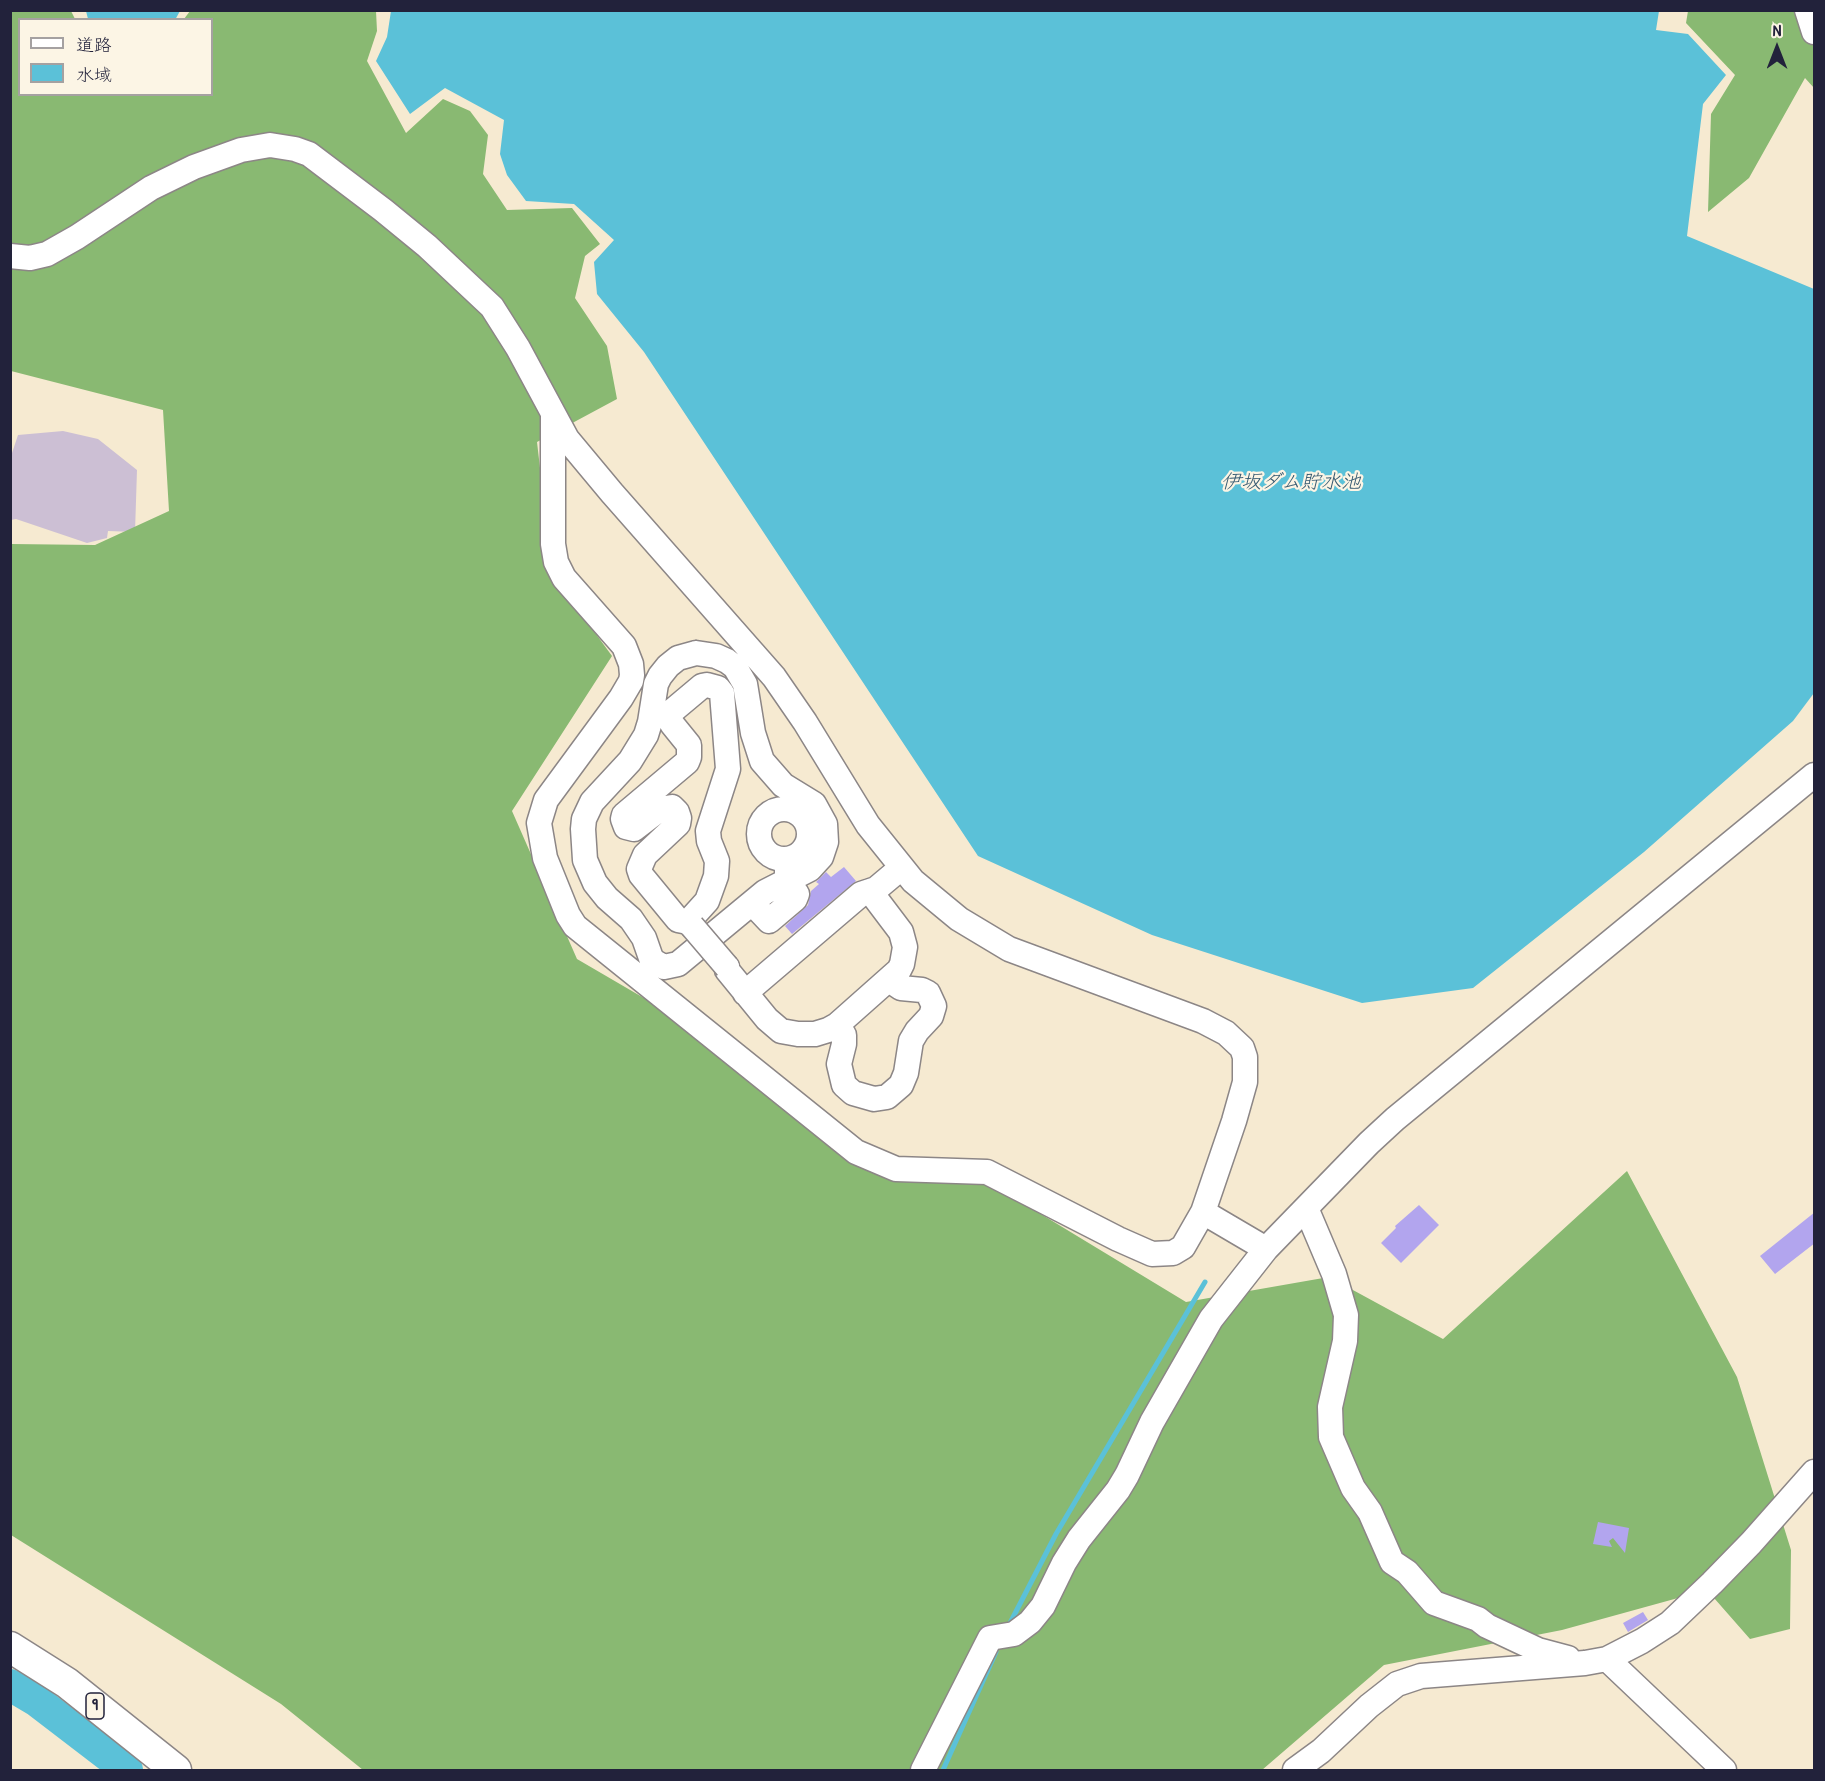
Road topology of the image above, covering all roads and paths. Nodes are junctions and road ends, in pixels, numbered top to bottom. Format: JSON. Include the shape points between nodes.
{"nodes":[{"id":1,"x":1807,"y":10,"type":"edge"},
{"id":2,"x":1815,"y":32,"type":"edge"},
{"id":3,"x":10,"y":256,"type":"edge"},
{"id":4,"x":553,"y":416,"type":"junction"},
{"id":5,"x":1815,"y":776,"type":"edge"},
{"id":6,"x":902,"y":868,"type":"junction"},
{"id":7,"x":870,"y":891,"type":"junction"},
{"id":8,"x":752,"y":903,"type":"joint"},
{"id":9,"x":690,"y":924,"type":"junction"},
{"id":10,"x":889,"y":980,"type":"junction"},
{"id":11,"x":746,"y":993,"type":"junction"},
{"id":12,"x":837,"y":1025,"type":"junction"},
{"id":13,"x":1306,"y":1208,"type":"junction"},
{"id":14,"x":1203,"y":1212,"type":"junction"},
{"id":15,"x":1266,"y":1250,"type":"junction"},
{"id":16,"x":1815,"y":1472,"type":"edge"},
{"id":17,"x":10,"y":1647,"type":"edge"},
{"id":18,"x":1596,"y":1661,"type":"junction"},
{"id":19,"x":176,"y":1770,"type":"edge"},
{"id":20,"x":923,"y":1770,"type":"edge"},
{"id":21,"x":1295,"y":1770,"type":"edge"},
{"id":22,"x":1724,"y":1770,"type":"edge"}],
"edges":[{"from":1,"to":2,"type":"street"},
{"from":3,"to":4,"type":"street","via":[[30,258],[46,254],[152,188],[194,167],[258,146],[295,149],[309,154],[383,210],[492,307]]},
{"from":4,"to":6,"type":"street","via":[[585,462],[774,677],[868,825]]},
{"from":4,"to":14,"type":"street","via":[[556,562],[564,578],[624,646],[631,664],[631,681],[546,800],[539,823],[545,858],[575,926],[856,1152],[896,1169],[987,1172],[1152,1254],[1173,1253],[1183,1246]]},
{"from":5,"to":13,"type":"street","via":[[1395,1119]]},
{"from":6,"to":7,"type":"street"},
{"from":6,"to":14,"type":"street","via":[[959,919],[1009,949],[1182,1013],[1226,1033],[1242,1048],[1245,1082]]},
{"from":7,"to":10,"type":"street","via":[[897,924],[904,940],[902,964]]},
{"from":7,"to":11,"type":"street","via":[[861,894]]},
{"from":8,"to":8,"type":"street","via":[[787,870],[810,869],[821,856],[826,842],[822,816],[814,804],[783,785],[762,761],[745,684],[735,668],[707,654],[687,654],[668,666],[656,684],[650,722],[639,748],[588,810],[583,829],[585,860],[600,891],[631,919],[651,958],[664,967],[678,964]]},
{"from":9,"to":9,"type":"street","via":[[678,920],[639,869],[645,855],[678,824],[677,812],[672,807],[660,810],[638,829],[626,827],[623,819],[687,762],[689,745],[672,724],[671,712],[707,685],[722,693],[728,769],[708,831],[717,861],[716,876],[707,901]]},
{"from":9,"to":11,"type":"street","bridge":true},
{"from":10,"to":12,"type":"street"},
{"from":10,"to":12,"type":"street","via":[[901,988],[928,993],[934,1006],[911,1041],[902,1085],[887,1097],[874,1099],[853,1093],[844,1085],[838,1064],[844,1035]]},
{"from":11,"to":12,"type":"street","via":[[781,1031],[815,1034]]},
{"from":13,"to":15,"type":"street"},
{"from":13,"to":18,"type":"street","via":[[1334,1274],[1346,1315],[1330,1407],[1331,1437],[1392,1562],[1443,1608],[1478,1619],[1538,1650]]},
{"from":14,"to":15,"type":"street"},
{"from":15,"to":20,"type":"street","via":[[1211,1319],[1122,1483],[1079,1539],[1043,1606],[1014,1634],[990,1638]]},
{"from":16,"to":18,"type":"street","via":[[1685,1609],[1660,1629]]},
{"from":17,"to":19,"type":"main road","number":"9","via":[[67,1683]]},
{"from":18,"to":21,"type":"street","via":[[1421,1676],[1397,1684]]},
{"from":18,"to":22,"type":"street"}]}
